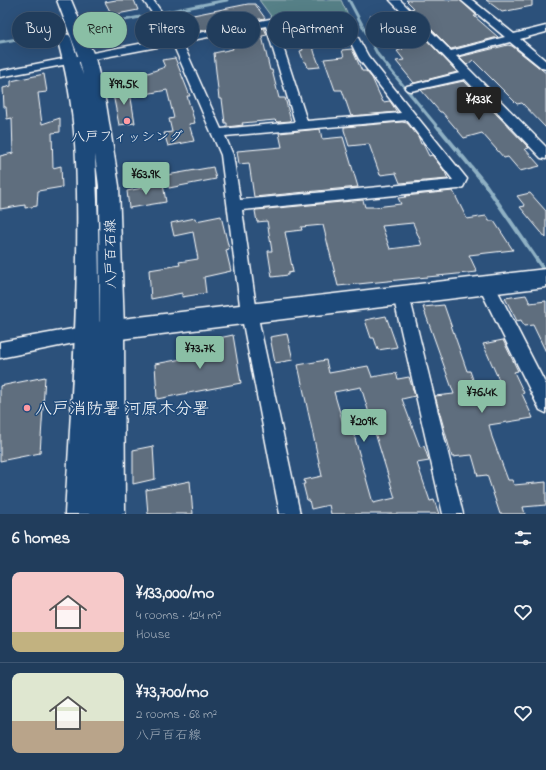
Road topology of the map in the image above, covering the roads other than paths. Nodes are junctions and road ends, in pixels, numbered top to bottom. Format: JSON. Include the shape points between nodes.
{"nodes":[{"id":1,"x":49,"y":0,"type":"edge"},
{"id":2,"x":64,"y":0,"type":"edge"},
{"id":3,"x":148,"y":0,"type":"edge"},
{"id":4,"x":395,"y":0,"type":"edge"},
{"id":5,"x":466,"y":0,"type":"edge"},
{"id":6,"x":157,"y":12,"type":"edge"},
{"id":7,"x":268,"y":22,"type":"edge"},
{"id":8,"x":546,"y":29,"type":"edge"},
{"id":9,"x":199,"y":36,"type":"edge"},
{"id":10,"x":512,"y":38,"type":"junction"},
{"id":11,"x":358,"y":46,"type":"edge"},
{"id":12,"x":135,"y":48,"type":"edge"},
{"id":13,"x":180,"y":48,"type":"edge"},
{"id":14,"x":279,"y":48,"type":"edge"},
{"id":15,"x":448,"y":55,"type":"junction"},
{"id":16,"x":79,"y":59,"type":"junction"},
{"id":17,"x":546,"y":66,"type":"edge"},
{"id":18,"x":0,"y":74,"type":"edge"},
{"id":19,"x":468,"y":75,"type":"junction"},
{"id":20,"x":412,"y":88,"type":"dead end"},
{"id":21,"x":409,"y":116,"type":"junction"},
{"id":22,"x":302,"y":126,"type":"junction"},
{"id":23,"x":217,"y":133,"type":"junction"},
{"id":24,"x":546,"y":155,"type":"edge"},
{"id":25,"x":234,"y":206,"type":"junction"},
{"id":26,"x":546,"y":278,"type":"edge"},
{"id":27,"x":486,"y":284,"type":"junction"},
{"id":28,"x":401,"y":295,"type":"junction"},
{"id":29,"x":249,"y":313,"type":"junction"},
{"id":30,"x":112,"y":329,"type":"junction"},
{"id":31,"x":88,"y":333,"type":"junction"},
{"id":32,"x":0,"y":350,"type":"edge"},
{"id":33,"x":546,"y":404,"type":"edge"},
{"id":34,"x":80,"y":514,"type":"edge"},
{"id":35,"x":110,"y":514,"type":"edge"},
{"id":36,"x":290,"y":514,"type":"edge"},
{"id":37,"x":453,"y":514,"type":"edge"}],
"edges":[{"from":1,"to":16,"type":"main road","name":"八戸百石線"},
{"from":2,"to":16,"type":"main road","name":"八戸百石線"},
{"from":3,"to":6,"type":"street"},
{"from":4,"to":15,"type":"street"},
{"from":5,"to":10,"type":"street"},
{"from":7,"to":9,"type":"street"},
{"from":8,"to":10,"type":"street"},
{"from":10,"to":15,"type":"street"},
{"from":10,"to":17,"type":"street"},
{"from":11,"to":21,"type":"street"},
{"from":12,"to":16,"type":"street"},
{"from":13,"to":23,"type":"street"},
{"from":14,"to":22,"type":"street"},
{"from":15,"to":19,"type":"street"},
{"from":16,"to":18,"type":"street"},
{"from":16,"to":30,"type":"main road","name":"八戸百石線","via":[[97,104],[109,186]]},
{"from":16,"to":31,"type":"main road","name":"八戸百石線","via":[[80,104],[88,186]]},
{"from":19,"to":20,"type":"street"},
{"from":19,"to":24,"type":"street"},
{"from":21,"to":22,"type":"street"},
{"from":21,"to":25,"type":"street","via":[[460,179],[458,184]]},
{"from":22,"to":23,"type":"street"},
{"from":23,"to":25,"type":"street","via":[[227,155]]},
{"from":25,"to":29,"type":"street"},
{"from":26,"to":27,"type":"street"},
{"from":27,"to":28,"type":"street"},
{"from":27,"to":33,"type":"street"},
{"from":28,"to":29,"type":"street"},
{"from":28,"to":37,"type":"street"},
{"from":29,"to":30,"type":"street"},
{"from":29,"to":36,"type":"street"},
{"from":30,"to":31,"type":"street"},
{"from":30,"to":35,"type":"main road","name":"八戸百石線"},
{"from":31,"to":32,"type":"street"},
{"from":31,"to":34,"type":"main road","name":"八戸百石線"}]}
